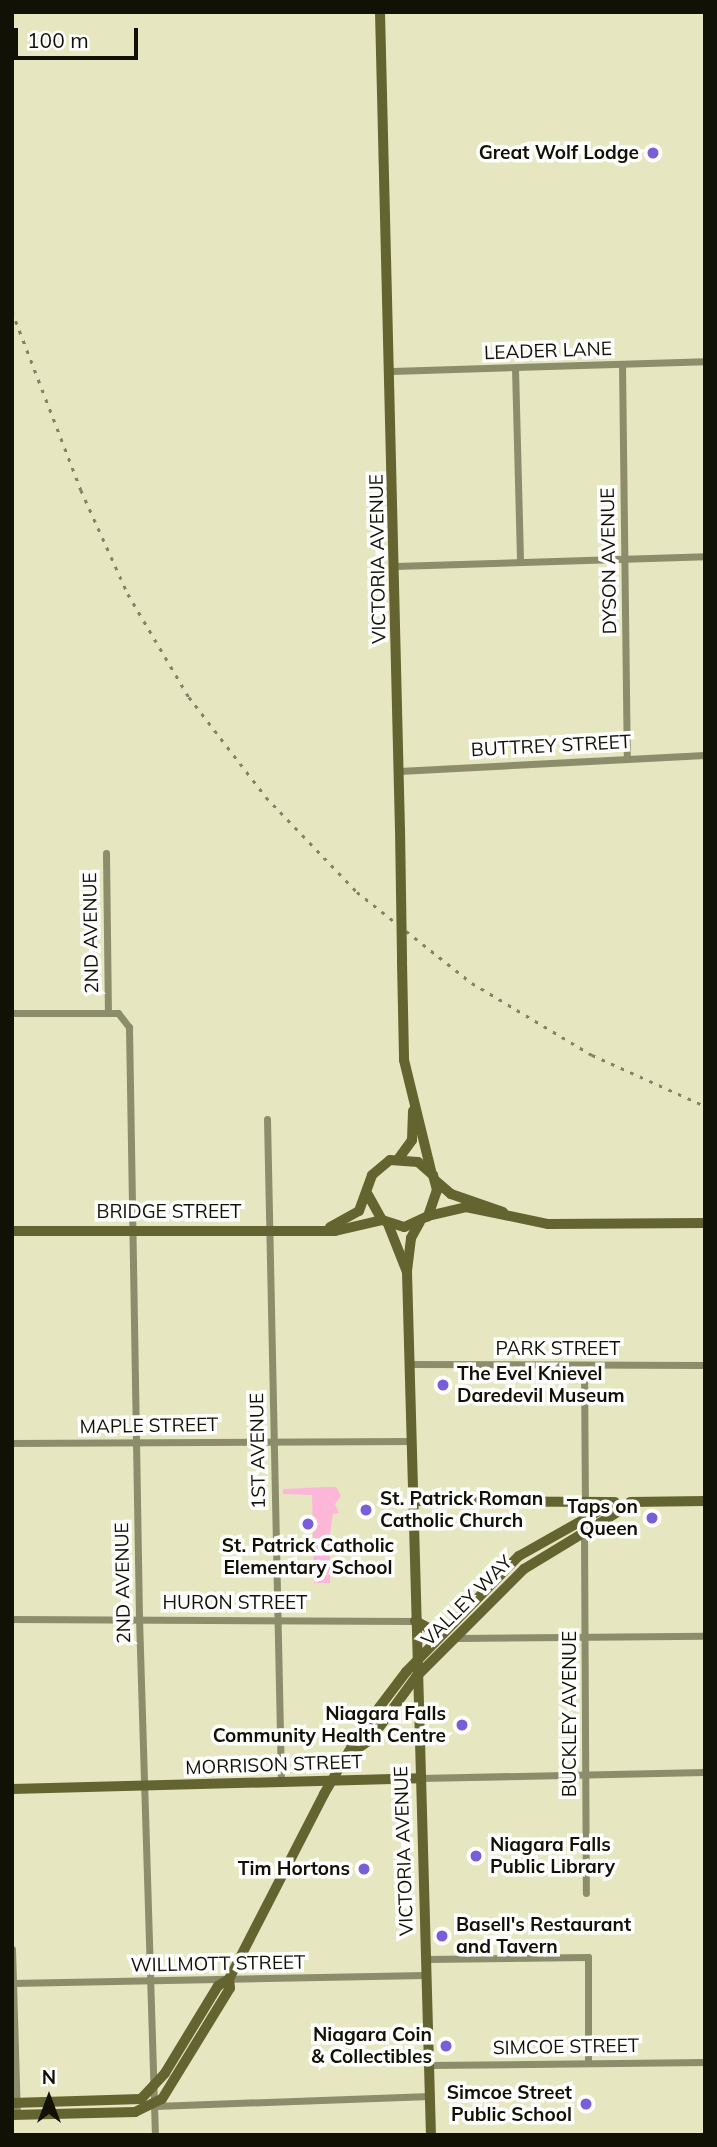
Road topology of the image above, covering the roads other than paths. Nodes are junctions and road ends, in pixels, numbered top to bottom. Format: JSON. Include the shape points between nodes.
{"nodes":[{"id":1,"x":380,"y":12,"type":"edge"},
{"id":2,"x":705,"y":360,"type":"edge"},
{"id":3,"x":622,"y":364,"type":"junction"},
{"id":4,"x":515,"y":368,"type":"junction"},
{"id":5,"x":392,"y":371,"type":"junction"},
{"id":6,"x":705,"y":556,"type":"edge"},
{"id":7,"x":625,"y":557,"type":"junction"},
{"id":8,"x":520,"y":561,"type":"junction"},
{"id":9,"x":395,"y":566,"type":"junction"},
{"id":10,"x":705,"y":755,"type":"edge"},
{"id":11,"x":627,"y":757,"type":"junction"},
{"id":12,"x":399,"y":771,"type":"junction"},
{"id":13,"x":106,"y":853,"type":"dead end"},
{"id":14,"x":12,"y":1013,"type":"edge"},
{"id":15,"x":108,"y":1013,"type":"junction"},
{"id":16,"x":414,"y":1103,"type":"junction"},
{"id":17,"x":267,"y":1119,"type":"dead end"},
{"id":18,"x":399,"y":1158,"type":"junction"},
{"id":19,"x":434,"y":1178,"type":"junction"},
{"id":20,"x":368,"y":1195,"type":"junction"},
{"id":21,"x":506,"y":1213,"type":"junction"},
{"id":22,"x":424,"y":1219,"type":"junction"},
{"id":23,"x":385,"y":1222,"type":"junction"},
{"id":24,"x":705,"y":1223,"type":"edge"},
{"id":25,"x":326,"y":1228,"type":"junction"},
{"id":26,"x":270,"y":1229,"type":"junction"},
{"id":27,"x":133,"y":1230,"type":"junction"},
{"id":28,"x":12,"y":1231,"type":"edge"},
{"id":29,"x":407,"y":1272,"type":"junction"},
{"id":30,"x":410,"y":1364,"type":"junction"},
{"id":31,"x":584,"y":1365,"type":"junction"},
{"id":32,"x":705,"y":1365,"type":"edge"},
{"id":33,"x":274,"y":1441,"type":"junction"},
{"id":34,"x":412,"y":1441,"type":"junction"},
{"id":35,"x":12,"y":1443,"type":"edge"},
{"id":36,"x":136,"y":1443,"type":"junction"},
{"id":37,"x":413,"y":1501,"type":"junction"},
{"id":38,"x":705,"y":1501,"type":"edge"},
{"id":39,"x":585,"y":1502,"type":"junction"},
{"id":40,"x":615,"y":1502,"type":"junction"},
{"id":41,"x":634,"y":1502,"type":"junction"},
{"id":42,"x":584,"y":1534,"type":"junction"},
{"id":43,"x":139,"y":1618,"type":"junction"},
{"id":44,"x":12,"y":1619,"type":"edge"},
{"id":45,"x":278,"y":1619,"type":"junction"},
{"id":46,"x":415,"y":1621,"type":"junction"},
{"id":47,"x":440,"y":1634,"type":"junction"},
{"id":48,"x":705,"y":1636,"type":"edge"},
{"id":49,"x":458,"y":1638,"type":"junction"},
{"id":50,"x":586,"y":1638,"type":"junction"},
{"id":51,"x":416,"y":1658,"type":"junction"},
{"id":52,"x":416,"y":1677,"type":"junction"},
{"id":53,"x":350,"y":1754,"type":"junction"},
{"id":54,"x":705,"y":1772,"type":"edge"},
{"id":55,"x":586,"y":1774,"type":"junction"},
{"id":56,"x":420,"y":1778,"type":"junction"},
{"id":57,"x":332,"y":1781,"type":"junction"},
{"id":58,"x":281,"y":1783,"type":"junction"},
{"id":59,"x":144,"y":1787,"type":"junction"},
{"id":60,"x":12,"y":1789,"type":"edge"},
{"id":61,"x":586,"y":1893,"type":"dead end"},
{"id":62,"x":12,"y":1949,"type":"edge"},
{"id":63,"x":425,"y":1959,"type":"junction"},
{"id":64,"x":425,"y":1975,"type":"junction"},
{"id":65,"x":229,"y":1979,"type":"junction"},
{"id":66,"x":150,"y":1982,"type":"junction"},
{"id":67,"x":13,"y":1983,"type":"edge"},
{"id":68,"x":589,"y":2062,"type":"junction"},
{"id":69,"x":705,"y":2062,"type":"edge"},
{"id":70,"x":428,"y":2065,"type":"junction"},
{"id":71,"x":154,"y":2088,"type":"junction"},
{"id":72,"x":430,"y":2096,"type":"junction"},
{"id":73,"x":15,"y":2103,"type":"edge"},
{"id":74,"x":155,"y":2106,"type":"junction"},
{"id":75,"x":15,"y":2115,"type":"edge"},
{"id":76,"x":155,"y":2135,"type":"edge"},
{"id":77,"x":431,"y":2135,"type":"edge"}],
"edges":[{"from":1,"to":5,"type":"main road","name":"VICTORIA AVENUE"},
{"from":2,"to":3,"type":"street","name":"LEADER LANE"},
{"from":3,"to":4,"type":"street","name":"LEADER LANE"},
{"from":3,"to":7,"type":"street","name":"DYSON AVENUE"},
{"from":4,"to":5,"type":"street","name":"LEADER LANE"},
{"from":4,"to":8,"type":"street"},
{"from":5,"to":9,"type":"main road","name":"VICTORIA AVENUE"},
{"from":6,"to":7,"type":"street"},
{"from":7,"to":8,"type":"street"},
{"from":7,"to":11,"type":"street","name":"DYSON AVENUE"},
{"from":8,"to":9,"type":"street"},
{"from":9,"to":12,"type":"main road","name":"VICTORIA AVENUE"},
{"from":10,"to":11,"type":"street","name":"BUTTREY STREET"},
{"from":11,"to":12,"type":"street","name":"BUTTREY STREET"},
{"from":12,"to":16,"type":"main road","name":"VICTORIA AVENUE","bridge":true,"via":[[404,1060]]},
{"from":13,"to":15,"type":"street","name":"2ND AVENUE"},
{"from":14,"to":15,"type":"street"},
{"from":15,"to":27,"type":"street","name":"2ND AVENUE","via":[[123,1014],[129,1030]]},
{"from":16,"to":18,"type":"main road","name":"VICTORIA AVENUE","via":[[411,1140]]},
{"from":16,"to":19,"type":"main road","name":"VICTORIA AVENUE"},
{"from":17,"to":26,"type":"street","name":"1ST AVENUE"},
{"from":18,"to":19,"type":"main road","via":[[418,1162]]},
{"from":18,"to":20,"type":"main road","via":[[372,1175]]},
{"from":19,"to":21,"type":"main road","via":[[451,1194],[489,1203]]},
{"from":19,"to":22,"type":"main road","via":[[436,1199]]},
{"from":20,"to":23,"type":"main road"},
{"from":20,"to":25,"type":"main road","name":"BRIDGE STREET","via":[[354,1217]]},
{"from":21,"to":22,"type":"main road","via":[[457,1207]]},
{"from":21,"to":24,"type":"main road","via":[[558,1225]]},
{"from":22,"to":23,"type":"main road","via":[[404,1227]]},
{"from":22,"to":29,"type":"main road","name":"VICTORIA AVENUE","via":[[411,1238]]},
{"from":23,"to":25,"type":"main road","name":"BRIDGE STREET","via":[[365,1221],[343,1230]]},
{"from":23,"to":29,"type":"main road","name":"VICTORIA AVENUE","via":[[397,1238]]},
{"from":25,"to":26,"type":"main road","name":"BRIDGE STREET"},
{"from":26,"to":27,"type":"main road","name":"BRIDGE STREET"},
{"from":26,"to":33,"type":"street","name":"1ST AVENUE"},
{"from":27,"to":28,"type":"main road","name":"BRIDGE STREET"},
{"from":27,"to":36,"type":"street","name":"2ND AVENUE"},
{"from":29,"to":30,"type":"main road","name":"VICTORIA AVENUE"},
{"from":30,"to":31,"type":"street","name":"PARK STREET"},
{"from":30,"to":34,"type":"main road","name":"VICTORIA AVENUE"},
{"from":31,"to":32,"type":"street","name":"PARK STREET"},
{"from":31,"to":39,"type":"street"},
{"from":33,"to":34,"type":"street","name":"MAPLE STREET"},
{"from":33,"to":36,"type":"street","name":"MAPLE STREET"},
{"from":33,"to":45,"type":"street","name":"1ST AVENUE"},
{"from":34,"to":37,"type":"main road","name":"VICTORIA AVENUE"},
{"from":35,"to":36,"type":"street","name":"MAPLE STREET"},
{"from":36,"to":43,"type":"street","name":"2ND AVENUE"},
{"from":37,"to":39,"type":"main road"},
{"from":37,"to":46,"type":"main road","name":"VICTORIA AVENUE"},
{"from":38,"to":41,"type":"main road"},
{"from":39,"to":40,"type":"main road"},
{"from":40,"to":41,"type":"main road"},
{"from":40,"to":47,"type":"main road","name":"VALLEY WAY","via":[[519,1556]]},
{"from":41,"to":42,"type":"main road","name":"VALLEY WAY"},
{"from":42,"to":49,"type":"main road","name":"VALLEY WAY","via":[[524,1569]]},
{"from":42,"to":50,"type":"street","name":"BUCKLEY AVENUE"},
{"from":43,"to":44,"type":"street","name":"HURON STREET"},
{"from":43,"to":45,"type":"street","name":"HURON STREET"},
{"from":43,"to":59,"type":"street","name":"2ND AVENUE"},
{"from":45,"to":46,"type":"street","name":"HURON STREET"},
{"from":45,"to":58,"type":"street","name":"1ST AVENUE"},
{"from":46,"to":47,"type":"main road"},
{"from":46,"to":51,"type":"main road","name":"VICTORIA AVENUE"},
{"from":47,"to":51,"type":"main road","name":"VALLEY WAY"},
{"from":48,"to":50,"type":"street"},
{"from":49,"to":50,"type":"street"},
{"from":49,"to":52,"type":"main road","name":"VALLEY WAY"},
{"from":50,"to":55,"type":"street","name":"BUCKLEY AVENUE"},
{"from":51,"to":52,"type":"main road","name":"VICTORIA AVENUE"},
{"from":51,"to":53,"type":"main road","name":"VALLEY WAY","via":[[359,1734]]},
{"from":52,"to":53,"type":"main road","name":"VALLEY WAY","via":[[370,1740]]},
{"from":52,"to":56,"type":"main road","name":"VICTORIA AVENUE"},
{"from":53,"to":57,"type":"main road","name":"VALLEY WAY"},
{"from":54,"to":55,"type":"street","name":"MORRISON STREET"},
{"from":55,"to":56,"type":"street","name":"MORRISON STREET"},
{"from":55,"to":61,"type":"street","name":"BUCKLEY AVENUE"},
{"from":56,"to":57,"type":"main road","name":"MORRISON STREET"},
{"from":56,"to":63,"type":"main road","name":"VICTORIA AVENUE"},
{"from":57,"to":58,"type":"main road","name":"MORRISON STREET"},
{"from":57,"to":65,"type":"main road","name":"VALLEY WAY"},
{"from":58,"to":59,"type":"main road","name":"MORRISON STREET"},
{"from":59,"to":60,"type":"main road","name":"MORRISON STREET"},
{"from":59,"to":66,"type":"street","name":"2ND AVENUE"},
{"from":62,"to":67,"type":"street"},
{"from":63,"to":64,"type":"main road","name":"VICTORIA AVENUE"},
{"from":63,"to":68,"type":"street","via":[[588,1957]]},
{"from":64,"to":65,"type":"street","name":"WILLMOTT STREET"},
{"from":64,"to":70,"type":"main road","name":"VICTORIA AVENUE"},
{"from":65,"to":66,"type":"street","name":"WILLMOTT STREET"},
{"from":65,"to":71,"type":"main road","name":"VALLEY WAY","via":[[218,1986]]},
{"from":65,"to":74,"type":"main road","name":"VALLEY WAY","via":[[230,1988],[184,2070]]},
{"from":66,"to":67,"type":"street","name":"WILLMOTT STREET"},
{"from":66,"to":71,"type":"street","name":"2ND AVENUE"},
{"from":67,"to":73,"type":"street"},
{"from":68,"to":69,"type":"street","name":"SIMCOE STREET"},
{"from":68,"to":70,"type":"street","name":"SIMCOE STREET"},
{"from":70,"to":72,"type":"main road","name":"VICTORIA AVENUE"},
{"from":71,"to":73,"type":"main road","via":[[131,2101]]},
{"from":71,"to":74,"type":"street","name":"2ND AVENUE"},
{"from":72,"to":74,"type":"street"},
{"from":72,"to":77,"type":"main road","name":"VICTORIA AVENUE"},
{"from":73,"to":75,"type":"street"},
{"from":74,"to":75,"type":"main road","via":[[135,2112]]},
{"from":74,"to":76,"type":"street","name":"2ND AVENUE"}]}
